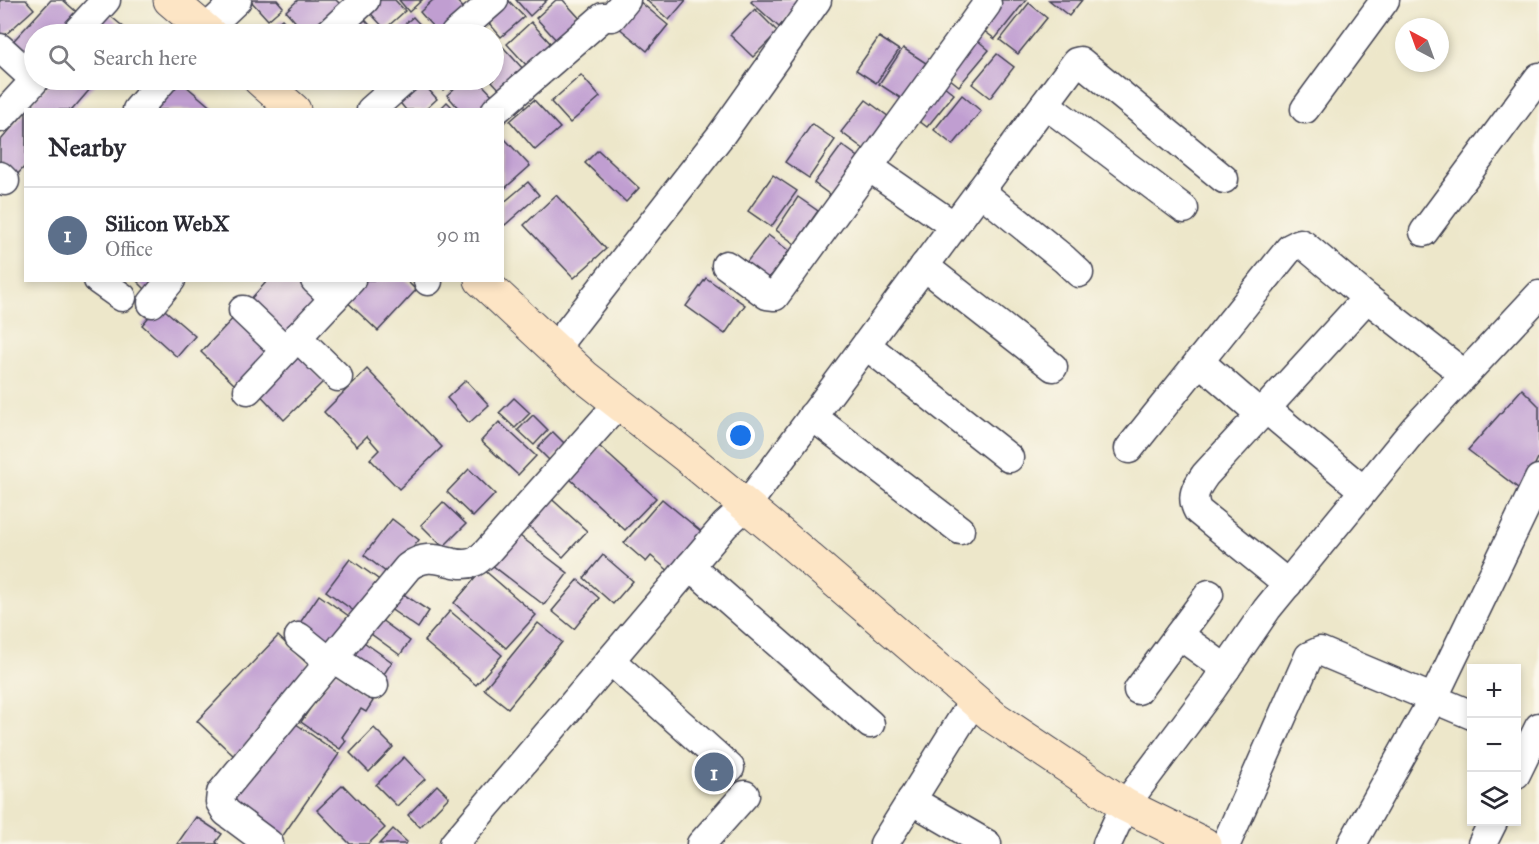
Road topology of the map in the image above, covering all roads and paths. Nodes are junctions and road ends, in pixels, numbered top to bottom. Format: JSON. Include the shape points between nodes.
{"nodes":[{"id":1,"x":106,"y":0,"type":"edge"},
{"id":2,"x":170,"y":0,"type":"edge"},
{"id":3,"x":237,"y":0,"type":"edge"},
{"id":4,"x":365,"y":0,"type":"edge"},
{"id":5,"x":494,"y":0,"type":"edge"},
{"id":6,"x":626,"y":0,"type":"edge"},
{"id":7,"x":817,"y":0,"type":"edge"},
{"id":8,"x":1385,"y":0,"type":"edge"},
{"id":9,"x":987,"y":4,"type":"dead end"},
{"id":10,"x":594,"y":8,"type":"edge"},
{"id":11,"x":84,"y":24,"type":"edge"},
{"id":12,"x":195,"y":24,"type":"edge"},
{"id":13,"x":214,"y":24,"type":"edge"},
{"id":14,"x":339,"y":24,"type":"edge"},
{"id":15,"x":466,"y":24,"type":"edge"},
{"id":16,"x":0,"y":48,"type":"edge"},
{"id":17,"x":24,"y":70,"type":"edge"},
{"id":18,"x":1539,"y":77,"type":"edge"},
{"id":19,"x":26,"y":90,"type":"edge"},
{"id":20,"x":154,"y":90,"type":"edge"},
{"id":21,"x":394,"y":90,"type":"edge"},
{"id":22,"x":1045,"y":104,"type":"junction"},
{"id":23,"x":139,"y":108,"type":"edge"},
{"id":24,"x":373,"y":108,"type":"edge"},
{"id":25,"x":498,"y":108,"type":"edge"},
{"id":26,"x":1305,"y":109,"type":"dead end"},
{"id":27,"x":0,"y":118,"type":"edge"},
{"id":28,"x":869,"y":167,"type":"junction"},
{"id":29,"x":1224,"y":179,"type":"dead end"},
{"id":30,"x":980,"y":191,"type":"junction"},
{"id":31,"x":1184,"y":209,"type":"dead end"},
{"id":32,"x":954,"y":225,"type":"junction"},
{"id":33,"x":1424,"y":232,"type":"dead end"},
{"id":34,"x":726,"y":265,"type":"dead end"},
{"id":35,"x":924,"y":266,"type":"junction"},
{"id":36,"x":1079,"y":273,"type":"dead end"},
{"id":37,"x":101,"y":282,"type":"edge"},
{"id":38,"x":169,"y":282,"type":"edge"},
{"id":39,"x":484,"y":282,"type":"edge"},
{"id":40,"x":333,"y":286,"type":"edge"},
{"id":41,"x":1539,"y":295,"type":"edge"},
{"id":42,"x":122,"y":297,"type":"dead end"},
{"id":43,"x":1366,"y":298,"type":"junction"},
{"id":44,"x":152,"y":303,"type":"dead end"},
{"id":45,"x":243,"y":310,"type":"dead end"},
{"id":46,"x":291,"y":343,"type":"junction"},
{"id":47,"x":866,"y":345,"type":"junction"},
{"id":48,"x":555,"y":348,"type":"junction"},
{"id":49,"x":1199,"y":361,"type":"junction"},
{"id":50,"x":1053,"y":367,"type":"dead end"},
{"id":51,"x":1464,"y":374,"type":"junction"},
{"id":52,"x":338,"y":377,"type":"dead end"},
{"id":53,"x":248,"y":390,"type":"dead end"},
{"id":54,"x":618,"y":404,"type":"junction"},
{"id":55,"x":1263,"y":411,"type":"junction"},
{"id":56,"x":813,"y":416,"type":"junction"},
{"id":57,"x":1129,"y":449,"type":"dead end"},
{"id":58,"x":1009,"y":458,"type":"dead end"},
{"id":59,"x":1539,"y":479,"type":"edge"},
{"id":60,"x":1363,"y":490,"type":"junction"},
{"id":61,"x":746,"y":506,"type":"junction"},
{"id":62,"x":960,"y":530,"type":"dead end"},
{"id":63,"x":690,"y":566,"type":"junction"},
{"id":64,"x":1288,"y":584,"type":"junction"},
{"id":65,"x":1209,"y":594,"type":"dead end"},
{"id":66,"x":1179,"y":635,"type":"junction"},
{"id":67,"x":299,"y":637,"type":"dead end"},
{"id":68,"x":331,"y":660,"type":"junction"},
{"id":69,"x":610,"y":660,"type":"junction"},
{"id":70,"x":1226,"y":669,"type":"junction"},
{"id":71,"x":374,"y":685,"type":"dead end"},
{"id":72,"x":1138,"y":690,"type":"dead end"},
{"id":73,"x":1433,"y":699,"type":"junction"},
{"id":74,"x":974,"y":700,"type":"junction"},
{"id":75,"x":1467,"y":713,"type":"edge"},
{"id":76,"x":870,"y":724,"type":"dead end"},
{"id":77,"x":1532,"y":737,"type":"edge"},
{"id":78,"x":730,"y":768,"type":"dead end"},
{"id":79,"x":1517,"y":772,"type":"edge"},
{"id":80,"x":745,"y":795,"type":"dead end"},
{"id":81,"x":911,"y":800,"type":"junction"},
{"id":82,"x":1125,"y":805,"type":"junction"},
{"id":83,"x":1491,"y":826,"type":"edge"},
{"id":84,"x":269,"y":844,"type":"edge"},
{"id":85,"x":454,"y":844,"type":"edge"},
{"id":86,"x":700,"y":844,"type":"edge"},
{"id":87,"x":884,"y":844,"type":"edge"},
{"id":88,"x":987,"y":844,"type":"edge"},
{"id":89,"x":1107,"y":844,"type":"edge"},
{"id":90,"x":1204,"y":844,"type":"edge"},
{"id":91,"x":1226,"y":844,"type":"edge"},
{"id":92,"x":1352,"y":844,"type":"edge"},
{"id":93,"x":1482,"y":844,"type":"edge"}],
"edges":[{"from":1,"to":11,"type":"street"},
{"from":2,"to":12,"type":"street"},
{"from":3,"to":13,"type":"street"},
{"from":4,"to":14,"type":"street"},
{"from":5,"to":15,"type":"street"},
{"from":6,"to":10,"type":"street","via":[[612,17]]},
{"from":7,"to":48,"type":"street","via":[[721,135]]},
{"from":8,"to":26,"type":"street"},
{"from":9,"to":28,"type":"street"},
{"from":10,"to":25,"type":"street"},
{"from":16,"to":17,"type":"street"},
{"from":18,"to":33,"type":"street"},
{"from":19,"to":27,"type":"street"},
{"from":20,"to":23,"type":"street"},
{"from":21,"to":24,"type":"street"},
{"from":22,"to":29,"type":"street","via":[[1080,61]]},
{"from":22,"to":30,"type":"street"},
{"from":22,"to":31,"type":"street"},
{"from":28,"to":32,"type":"street"},
{"from":28,"to":34,"type":"street","via":[[775,296],[767,295]]},
{"from":30,"to":32,"type":"street"},
{"from":30,"to":36,"type":"street"},
{"from":32,"to":35,"type":"street"},
{"from":35,"to":47,"type":"street"},
{"from":35,"to":50,"type":"street"},
{"from":37,"to":42,"type":"street"},
{"from":38,"to":44,"type":"street"},
{"from":39,"to":48,"type":"street"},
{"from":40,"to":46,"type":"street"},
{"from":41,"to":51,"type":"street"},
{"from":43,"to":49,"type":"street","via":[[1304,245],[1295,243]]},
{"from":43,"to":51,"type":"street"},
{"from":43,"to":55,"type":"street"},
{"from":45,"to":46,"type":"street"},
{"from":46,"to":52,"type":"street"},
{"from":46,"to":53,"type":"street"},
{"from":47,"to":56,"type":"street"},
{"from":47,"to":58,"type":"street"},
{"from":48,"to":54,"type":"street"},
{"from":49,"to":55,"type":"street"},
{"from":49,"to":57,"type":"street"},
{"from":51,"to":60,"type":"street"},
{"from":54,"to":61,"type":"street"},
{"from":54,"to":68,"type":"street","via":[[486,553],[475,562],[462,564],[430,559],[415,562]]},
{"from":55,"to":60,"type":"street"},
{"from":55,"to":64,"type":"street","via":[[1205,475],[1194,491],[1193,502],[1198,511]]},
{"from":56,"to":61,"type":"street"},
{"from":56,"to":62,"type":"street"},
{"from":59,"to":73,"type":"street"},
{"from":60,"to":64,"type":"street"},
{"from":61,"to":63,"type":"street"},
{"from":61,"to":74,"type":"street"},
{"from":63,"to":69,"type":"street"},
{"from":63,"to":76,"type":"street"},
{"from":64,"to":70,"type":"street"},
{"from":65,"to":66,"type":"street"},
{"from":66,"to":70,"type":"street"},
{"from":66,"to":72,"type":"street"},
{"from":67,"to":68,"type":"street"},
{"from":68,"to":71,"type":"street"},
{"from":68,"to":84,"type":"street","via":[[221,792],[220,802],[226,812]]},
{"from":69,"to":78,"type":"street"},
{"from":69,"to":85,"type":"street"},
{"from":70,"to":82,"type":"street"},
{"from":73,"to":75,"type":"street"},
{"from":73,"to":91,"type":"street","via":[[1320,651],[1313,653]]},
{"from":73,"to":92,"type":"street"},
{"from":74,"to":81,"type":"street"},
{"from":74,"to":82,"type":"street"},
{"from":77,"to":79,"type":"street"},
{"from":80,"to":86,"type":"street"},
{"from":81,"to":87,"type":"street"},
{"from":81,"to":88,"type":"street"},
{"from":82,"to":89,"type":"street"},
{"from":82,"to":90,"type":"street"},
{"from":83,"to":93,"type":"street"}]}
